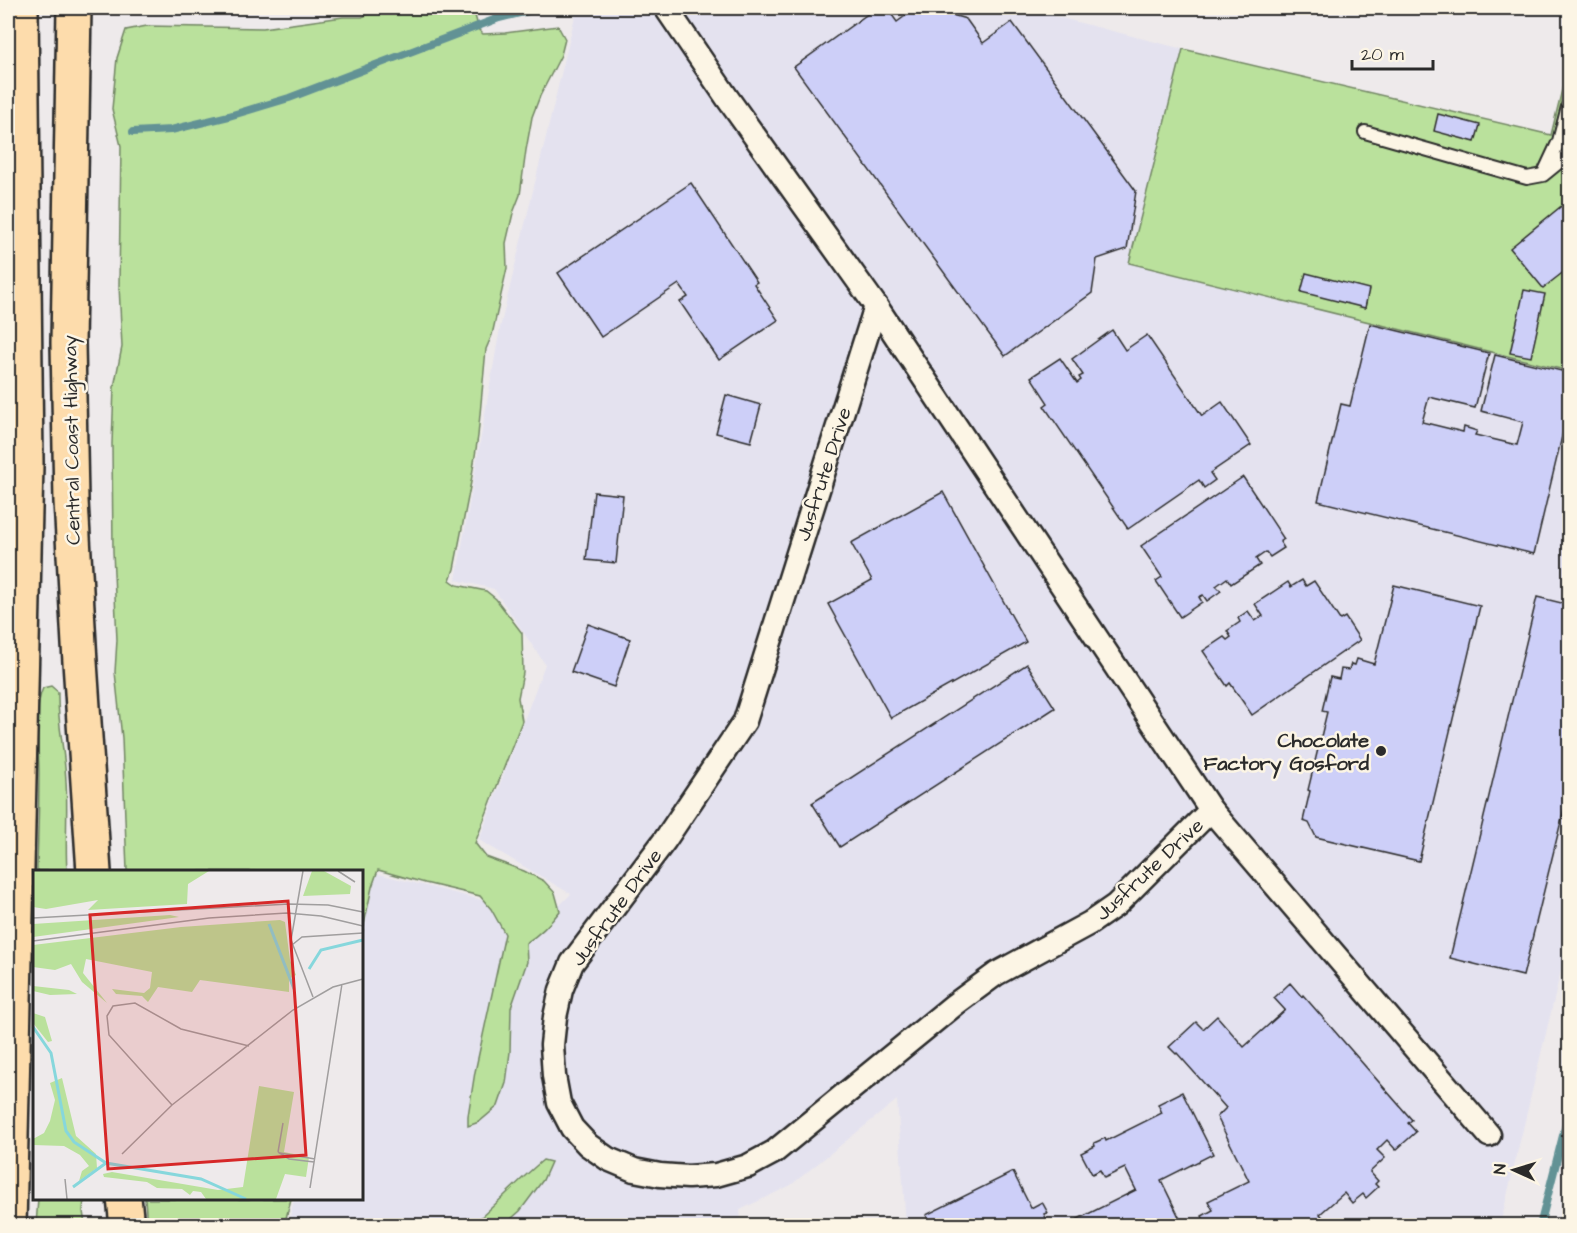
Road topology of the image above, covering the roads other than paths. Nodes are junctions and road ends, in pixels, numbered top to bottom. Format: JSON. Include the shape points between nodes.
{"nodes":[{"id":1,"x":21,"y":8,"type":"edge"},
{"id":2,"x":666,"y":8,"type":"edge"},
{"id":3,"x":74,"y":11,"type":"edge"},
{"id":4,"x":1569,"y":99,"type":"edge"},
{"id":5,"x":1365,"y":132,"type":"dead end"},
{"id":6,"x":1569,"y":153,"type":"edge"},
{"id":7,"x":1543,"y":175,"type":"junction"},
{"id":8,"x":876,"y":306,"type":"junction"},
{"id":9,"x":1211,"y":810,"type":"junction"},
{"id":10,"x":94,"y":870,"type":"edge"},
{"id":11,"x":1489,"y":1135,"type":"dead end"},
{"id":12,"x":124,"y":1200,"type":"edge"},
{"id":13,"x":9,"y":1226,"type":"edge"},
{"id":14,"x":127,"y":1226,"type":"edge"}],
"edges":[{"from":1,"to":13,"type":"highway","via":[[26,464]]},
{"from":2,"to":8,"type":"street","name":"Jusfrute Drive"},
{"from":3,"to":10,"type":"highway","name":"Central Coast Highway","via":[[68,343],[71,490]]},
{"from":4,"to":7,"type":"lane","via":[[1559,141]]},
{"from":5,"to":7,"type":"lane","via":[[1527,178]]},
{"from":6,"to":7,"type":"lane"},
{"from":8,"to":9,"type":"street","name":"Jusfrute Drive"},
{"from":8,"to":9,"type":"street","name":"Jusfrute Drive","via":[[745,722],[665,840],[572,963],[561,990],[552,1045],[554,1076],[559,1103],[572,1128],[608,1159],[634,1170],[688,1177],[716,1175],[748,1166],[774,1152],[996,974],[1116,905]]},
{"from":9,"to":11,"type":"street","name":"Jusfrute Drive"},
{"from":12,"to":14,"type":"highway"}]}
